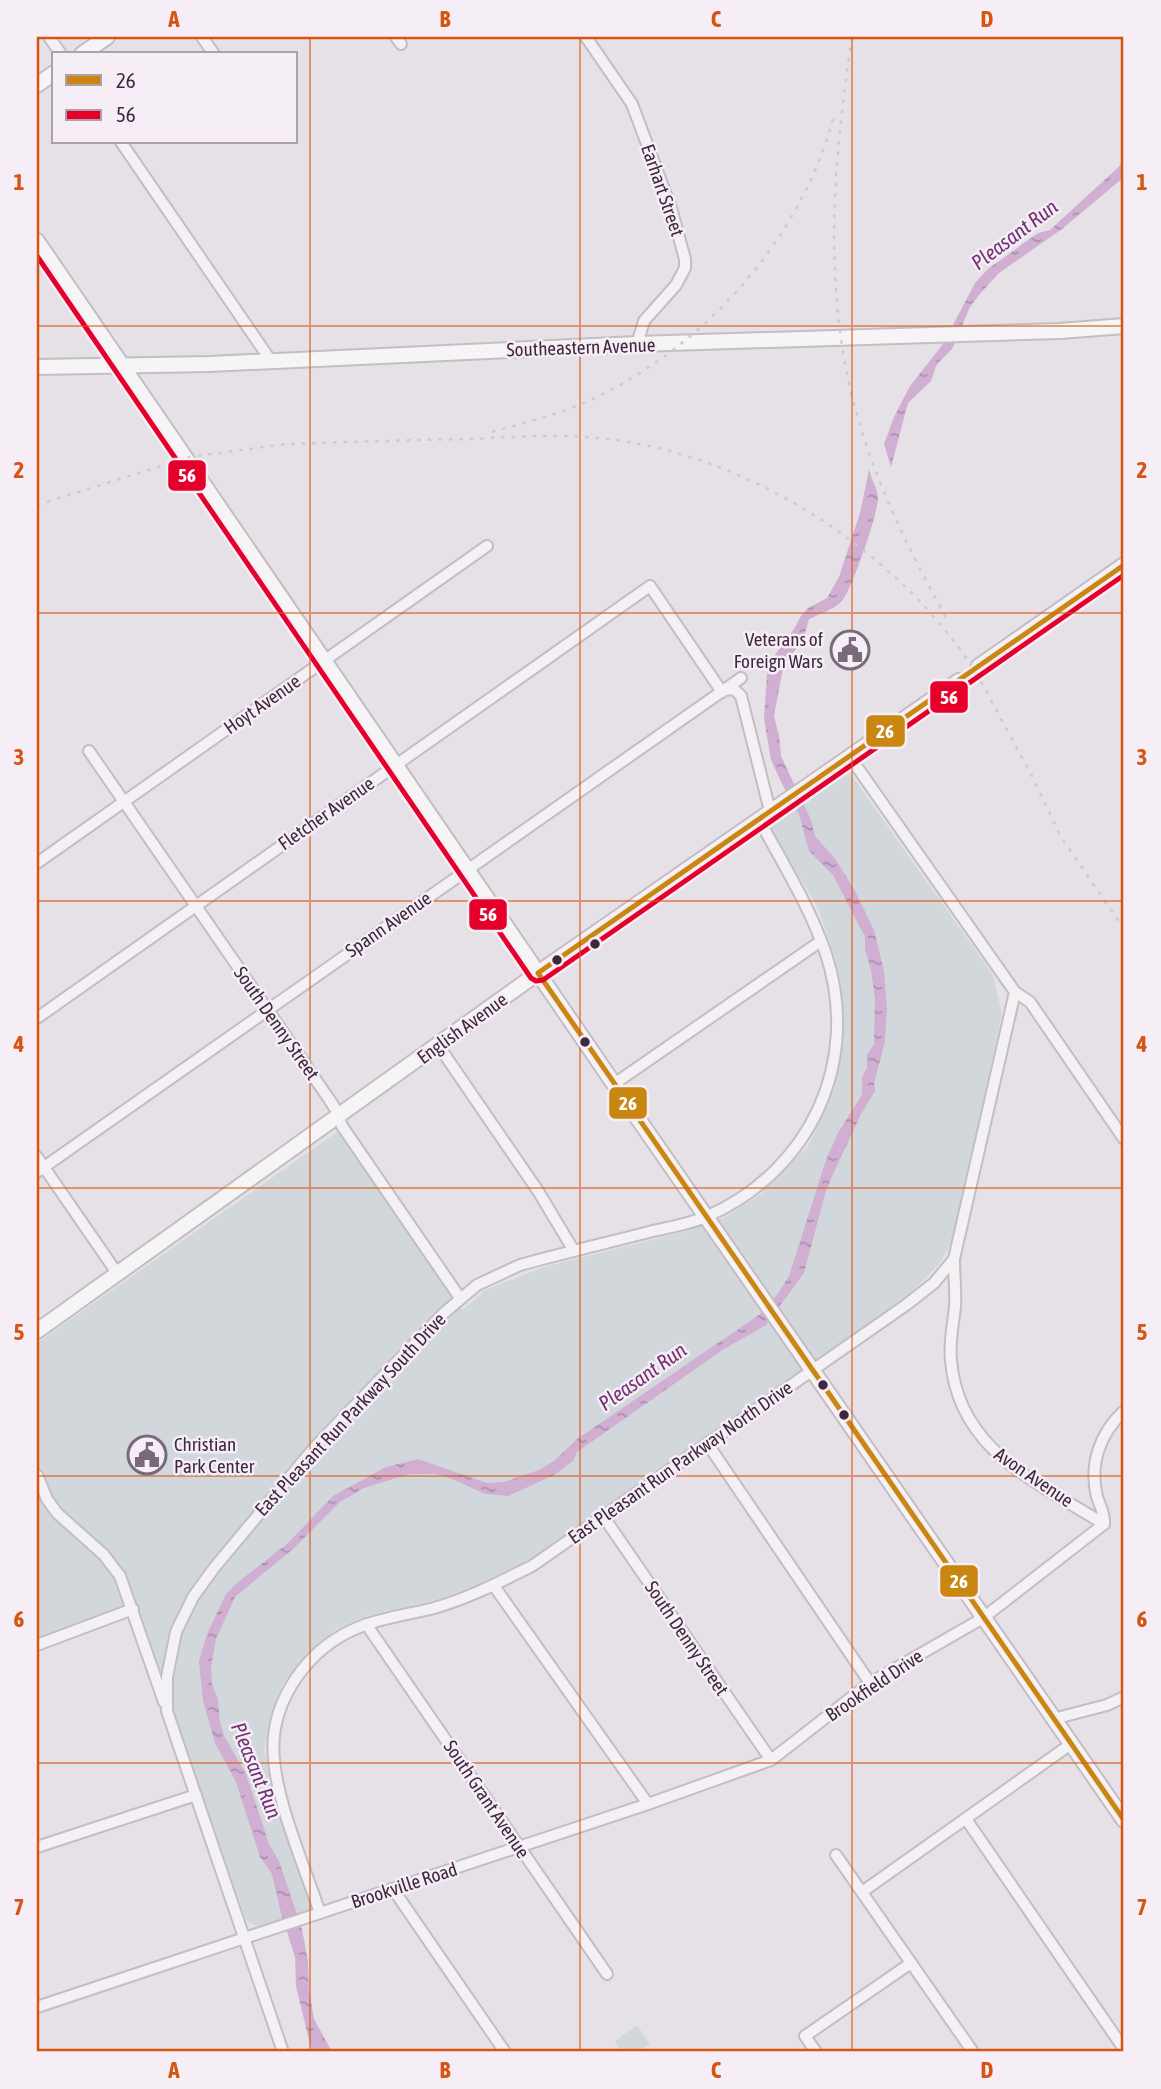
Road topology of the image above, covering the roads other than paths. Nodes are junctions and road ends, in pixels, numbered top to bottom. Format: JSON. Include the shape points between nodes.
{"nodes":[{"id":1,"x":50,"y":37,"type":"edge"},
{"id":2,"x":107,"y":37,"type":"edge"},
{"id":3,"x":202,"y":37,"type":"edge"},
{"id":4,"x":586,"y":37,"type":"edge"},
{"id":5,"x":60,"y":52,"type":"edge"},
{"id":6,"x":85,"y":52,"type":"edge"},
{"id":7,"x":213,"y":52,"type":"edge"},
{"id":8,"x":52,"y":74,"type":"edge"},
{"id":9,"x":37,"y":85,"type":"edge"},
{"id":10,"x":122,"y":144,"type":"edge"},
{"id":11,"x":37,"y":241,"type":"edge"},
{"id":12,"x":1124,"y":326,"type":"edge"},
{"id":13,"x":638,"y":344,"type":"junction"},
{"id":14,"x":271,"y":361,"type":"junction"},
{"id":15,"x":123,"y":366,"type":"junction"},
{"id":16,"x":37,"y":367,"type":"edge"},
{"id":17,"x":487,"y":546,"type":"dead end"},
{"id":18,"x":1124,"y":565,"type":"edge"},
{"id":19,"x":324,"y":660,"type":"junction"},
{"id":20,"x":978,"y":667,"type":"dead end"},
{"id":21,"x":741,"y":678,"type":"dead end"},
{"id":22,"x":959,"y":681,"type":"dead end"},
{"id":23,"x":722,"y":692,"type":"junction"},
{"id":24,"x":89,"y":751,"type":"dead end"},
{"id":25,"x":850,"y":757,"type":"junction"},
{"id":26,"x":395,"y":765,"type":"junction"},
{"id":27,"x":124,"y":801,"type":"junction"},
{"id":28,"x":776,"y":809,"type":"junction"},
{"id":29,"x":760,"y":821,"type":"junction"},
{"id":30,"x":37,"y":863,"type":"edge"},
{"id":31,"x":467,"y":868,"type":"junction"},
{"id":32,"x":196,"y":905,"type":"junction"},
{"id":33,"x":821,"y":941,"type":"junction"},
{"id":34,"x":538,"y":973,"type":"junction"},
{"id":35,"x":1015,"y":992,"type":"junction"},
{"id":36,"x":268,"y":1010,"type":"junction"},
{"id":37,"x":37,"y":1018,"type":"edge"},
{"id":38,"x":438,"y":1045,"type":"junction"},
{"id":39,"x":614,"y":1084,"type":"junction"},
{"id":40,"x":338,"y":1116,"type":"junction"},
{"id":41,"x":1124,"y":1139,"type":"edge"},
{"id":42,"x":39,"y":1165,"type":"edge"},
{"id":43,"x":707,"y":1217,"type":"junction"},
{"id":44,"x":574,"y":1251,"type":"junction"},
{"id":45,"x":954,"y":1259,"type":"junction"},
{"id":46,"x":117,"y":1273,"type":"junction"},
{"id":47,"x":460,"y":1298,"type":"junction"},
{"id":48,"x":37,"y":1331,"type":"edge"},
{"id":49,"x":812,"y":1369,"type":"junction"},
{"id":50,"x":1124,"y":1411,"type":"edge"},
{"id":51,"x":707,"y":1443,"type":"junction"},
{"id":52,"x":37,"y":1475,"type":"edge"},
{"id":53,"x":603,"y":1516,"type":"junction"},
{"id":54,"x":1104,"y":1524,"type":"junction"},
{"id":55,"x":494,"y":1586,"type":"junction"},
{"id":56,"x":132,"y":1609,"type":"junction"},
{"id":57,"x":983,"y":1618,"type":"junction"},
{"id":58,"x":366,"y":1624,"type":"junction"},
{"id":59,"x":37,"y":1645,"type":"edge"},
{"id":60,"x":870,"y":1683,"type":"junction"},
{"id":61,"x":1124,"y":1697,"type":"edge"},
{"id":62,"x":167,"y":1711,"type":"junction"},
{"id":63,"x":1054,"y":1719,"type":"junction"},
{"id":64,"x":1071,"y":1744,"type":"junction"},
{"id":65,"x":771,"y":1760,"type":"junction"},
{"id":66,"x":196,"y":1795,"type":"junction"},
{"id":67,"x":648,"y":1804,"type":"junction"},
{"id":68,"x":966,"y":1819,"type":"junction"},
{"id":69,"x":1124,"y":1820,"type":"edge"},
{"id":70,"x":519,"y":1846,"type":"junction"},
{"id":71,"x":37,"y":1847,"type":"edge"},
{"id":72,"x":836,"y":1855,"type":"dead end"},
{"id":73,"x":393,"y":1889,"type":"junction"},
{"id":74,"x":862,"y":1892,"type":"junction"},
{"id":75,"x":320,"y":1913,"type":"junction"},
{"id":76,"x":243,"y":1940,"type":"junction"},
{"id":77,"x":911,"y":1963,"type":"junction"},
{"id":78,"x":607,"y":1974,"type":"dead end"},
{"id":79,"x":37,"y":2007,"type":"edge"},
{"id":80,"x":1124,"y":2049,"type":"edge"},
{"id":81,"x":283,"y":2052,"type":"edge"},
{"id":82,"x":505,"y":2052,"type":"edge"},
{"id":83,"x":816,"y":2052,"type":"edge"},
{"id":84,"x":973,"y":2052,"type":"edge"}],
"edges":[{"from":1,"to":5,"type":"street"},
{"from":2,"to":6,"type":"main road"},
{"from":3,"to":7,"type":"street"},
{"from":4,"to":13,"type":"street","name":"Earhart Street","via":[[632,104],[685,259],[676,285],[644,321]]},
{"from":8,"to":9,"type":"main road"},
{"from":10,"to":14,"type":"street"},
{"from":11,"to":15,"type":"main road"},
{"from":12,"to":13,"type":"main road","name":"Southeastern Avenue"},
{"from":13,"to":14,"type":"main road","name":"Southeastern Avenue"},
{"from":14,"to":15,"type":"main road","name":"Southeastern Avenue"},
{"from":15,"to":16,"type":"main road","name":"Southeastern Avenue"},
{"from":15,"to":19,"type":"main road"},
{"from":17,"to":19,"type":"street","name":"Hoyt Avenue"},
{"from":18,"to":20,"type":"main road"},
{"from":19,"to":26,"type":"main road"},
{"from":19,"to":27,"type":"street","name":"Hoyt Avenue"},
{"from":21,"to":23,"type":"street","name":"Spann Avenue"},
{"from":22,"to":25,"type":"main road","name":"English Avenue"},
{"from":23,"to":26,"type":"street","name":"Fletcher Avenue","via":[[650,586]]},
{"from":23,"to":28,"type":"street","via":[[734,689],[740,693],[768,803]]},
{"from":23,"to":31,"type":"street","name":"Spann Avenue"},
{"from":24,"to":27,"type":"street","name":"South Denny Street"},
{"from":25,"to":28,"type":"main road","name":"English Avenue"},
{"from":25,"to":35,"type":"street"},
{"from":26,"to":31,"type":"main road"},
{"from":26,"to":32,"type":"street","name":"Fletcher Avenue"},
{"from":27,"to":30,"type":"street","name":"Hoyt Avenue"},
{"from":27,"to":32,"type":"street","name":"South Denny Street"},
{"from":28,"to":29,"type":"main road","name":"English Avenue"},
{"from":29,"to":33,"type":"street","name":"East Pleasant Run Parkway South Drive"},
{"from":29,"to":34,"type":"main road","name":"English Avenue"},
{"from":31,"to":34,"type":"main road"},
{"from":31,"to":36,"type":"street","name":"Spann Avenue"},
{"from":32,"to":36,"type":"street","name":"South Denny Street"},
{"from":32,"to":37,"type":"street","name":"Fletcher Avenue"},
{"from":33,"to":39,"type":"street"},
{"from":33,"to":43,"type":"street","name":"East Pleasant Run Parkway South Drive","via":[[833,981],[837,1023],[826,1094],[803,1139],[773,1175]]},
{"from":34,"to":38,"type":"main road","name":"English Avenue"},
{"from":34,"to":39,"type":"main road"},
{"from":35,"to":41,"type":"street","via":[[1030,1002]]},
{"from":35,"to":45,"type":"street"},
{"from":36,"to":40,"type":"street","name":"South Denny Street"},
{"from":36,"to":42,"type":"street","name":"Spann Avenue"},
{"from":38,"to":40,"type":"main road","name":"English Avenue"},
{"from":38,"to":44,"type":"street"},
{"from":39,"to":43,"type":"main road"},
{"from":40,"to":46,"type":"main road","name":"English Avenue"},
{"from":40,"to":47,"type":"street","name":"South Denny Street"},
{"from":42,"to":46,"type":"street"},
{"from":43,"to":44,"type":"street","name":"East Pleasant Run Parkway South Drive"},
{"from":43,"to":49,"type":"main road"},
{"from":44,"to":47,"type":"street","name":"East Pleasant Run Parkway South Drive","via":[[509,1270]]},
{"from":45,"to":49,"type":"street","name":"East Pleasant Run Parkway North Drive","via":[[922,1293]]},
{"from":45,"to":54,"type":"street","name":"Avon Avenue","via":[[951,1361],[969,1420],[1002,1460]]},
{"from":46,"to":48,"type":"main road","name":"English Avenue"},
{"from":47,"to":62,"type":"street","name":"East Pleasant Run Parkway South Drive","via":[[315,1447],[210,1572],[176,1632],[167,1677]]},
{"from":49,"to":51,"type":"street","name":"East Pleasant Run Parkway North Drive"},
{"from":49,"to":57,"type":"main road"},
{"from":50,"to":54,"type":"street","via":[[1108,1428],[1096,1458],[1095,1485]]},
{"from":51,"to":53,"type":"street","name":"East Pleasant Run Parkway North Drive"},
{"from":51,"to":60,"type":"street"},
{"from":52,"to":56,"type":"street","via":[[57,1513],[117,1570]]},
{"from":53,"to":55,"type":"street","name":"East Pleasant Run Parkway North Drive","via":[[532,1566]]},
{"from":53,"to":65,"type":"street","name":"South Denny Street"},
{"from":54,"to":57,"type":"street","name":"Brookfield Drive"},
{"from":55,"to":58,"type":"street","name":"East Pleasant Run Parkway North Drive","via":[[437,1607]]},
{"from":55,"to":67,"type":"street"},
{"from":56,"to":59,"type":"street"},
{"from":56,"to":62,"type":"street"},
{"from":57,"to":60,"type":"street","name":"Brookfield Drive"},
{"from":57,"to":63,"type":"main road"},
{"from":58,"to":70,"type":"street","name":"South Grant Avenue"},
{"from":58,"to":75,"type":"street","name":"East Pleasant Run Parkway North Drive","via":[[328,1644],[306,1665],[287,1694],[275,1734],[278,1783]]},
{"from":60,"to":65,"type":"street","name":"Brookfield Drive"},
{"from":61,"to":63,"type":"street"},
{"from":62,"to":66,"type":"street","name":"East Pleasant Run Parkway South Drive"},
{"from":63,"to":64,"type":"main road"},
{"from":64,"to":68,"type":"street"},
{"from":64,"to":69,"type":"main road"},
{"from":65,"to":67,"type":"street","name":"Brookville Road"},
{"from":66,"to":71,"type":"street"},
{"from":66,"to":76,"type":"street","name":"East Pleasant Run Parkway South Drive"},
{"from":67,"to":70,"type":"street","name":"Brookville Road"},
{"from":68,"to":74,"type":"street"},
{"from":68,"to":80,"type":"street"},
{"from":70,"to":73,"type":"street","name":"Brookville Road"},
{"from":70,"to":78,"type":"street","name":"South Grant Avenue"},
{"from":72,"to":74,"type":"street"},
{"from":73,"to":75,"type":"street","name":"Brookville Road"},
{"from":73,"to":82,"type":"street"},
{"from":74,"to":77,"type":"street"},
{"from":75,"to":76,"type":"street","name":"Brookville Road"},
{"from":76,"to":79,"type":"street","name":"Brookville Road"},
{"from":76,"to":81,"type":"street","name":"East Pleasant Run Parkway South Drive"},
{"from":77,"to":83,"type":"street","via":[[805,2036]]},
{"from":77,"to":84,"type":"street"}]}
